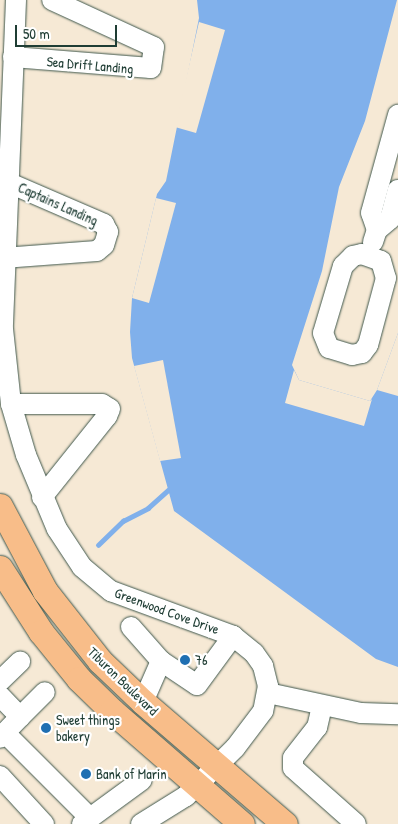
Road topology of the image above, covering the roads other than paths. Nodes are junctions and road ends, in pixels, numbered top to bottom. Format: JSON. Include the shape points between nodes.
{"nodes":[{"id":1,"x":16,"y":0,"type":"edge"},
{"id":2,"x":52,"y":0,"type":"edge"},
{"id":3,"x":13,"y":57,"type":"junction"},
{"id":4,"x":398,"y":116,"type":"edge"},
{"id":5,"x":7,"y":182,"type":"junction"},
{"id":6,"x":398,"y":190,"type":"edge"},
{"id":7,"x":376,"y":230,"type":"junction"},
{"id":8,"x":370,"y":255,"type":"junction"},
{"id":9,"x":3,"y":258,"type":"junction"},
{"id":10,"x":11,"y":404,"type":"junction"},
{"id":11,"x":42,"y":497,"type":"junction"},
{"id":12,"x":0,"y":506,"type":"edge"},
{"id":13,"x":0,"y":568,"type":"edge"},
{"id":14,"x":131,"y":627,"type":"dead end"},
{"id":15,"x":233,"y":636,"type":"junction"},
{"id":16,"x":161,"y":661,"type":"junction"},
{"id":17,"x":20,"y":662,"type":"dead end"},
{"id":18,"x":0,"y":681,"type":"edge"},
{"id":19,"x":45,"y":692,"type":"dead end"},
{"id":20,"x":268,"y":693,"type":"junction"},
{"id":21,"x":0,"y":696,"type":"edge"},
{"id":22,"x":143,"y":702,"type":"junction"},
{"id":23,"x":322,"y":706,"type":"junction"},
{"id":24,"x":398,"y":714,"type":"edge"},
{"id":25,"x":20,"y":718,"type":"junction"},
{"id":26,"x":2,"y":736,"type":"edge"},
{"id":27,"x":218,"y":766,"type":"junction"},
{"id":28,"x":0,"y":776,"type":"edge"},
{"id":29,"x":142,"y":780,"type":"dead end"},
{"id":30,"x":198,"y":785,"type":"junction"},
{"id":31,"x":86,"y":821,"type":"edge"},
{"id":32,"x":44,"y":824,"type":"edge"},
{"id":33,"x":141,"y":824,"type":"edge"},
{"id":34,"x":242,"y":824,"type":"edge"},
{"id":35,"x":285,"y":824,"type":"edge"},
{"id":36,"x":356,"y":824,"type":"edge"}],
"edges":[{"from":1,"to":3,"type":"street","name":"Greenwood Cove Drive"},
{"from":2,"to":3,"type":"street","name":"Sea Drift Landing","via":[[154,47],[151,68]]},
{"from":3,"to":5,"type":"street","name":"Greenwood Cove Drive"},
{"from":4,"to":7,"type":"street","via":[[371,213]]},
{"from":5,"to":9,"type":"street","name":"Greenwood Cove Drive"},
{"from":5,"to":9,"type":"street","name":"Captains Landing","via":[[104,224],[108,232],[104,246],[97,251]]},
{"from":6,"to":7,"type":"street","via":[[390,219]]},
{"from":7,"to":8,"type":"street"},
{"from":8,"to":8,"type":"street","via":[[353,256],[343,266],[324,333],[329,348],[352,355],[362,353],[368,345],[386,282],[384,265]]},
{"from":9,"to":10,"type":"street","name":"Greenwood Cove Drive","via":[[3,329]]},
{"from":10,"to":11,"type":"street","name":"Greenwood Cove Drive"},
{"from":10,"to":11,"type":"street","via":[[102,404],[110,409]]},
{"from":11,"to":15,"type":"street","name":"Greenwood Cove Drive","via":[[71,553],[96,581],[128,598]]},
{"from":12,"to":22,"type":"main road","name":"Tiburon Boulevard","via":[[30,566],[62,615],[100,661]]},
{"from":13,"to":30,"type":"main road","name":"Tiburon Boulevard","via":[[41,632],[79,679]]},
{"from":14,"to":16,"type":"street"},
{"from":15,"to":16,"type":"street","via":[[197,685]]},
{"from":15,"to":20,"type":"street","name":"Greenwood Cove Drive","via":[[259,660]]},
{"from":16,"to":22,"type":"street"},
{"from":17,"to":18,"type":"street"},
{"from":19,"to":25,"type":"street"},
{"from":20,"to":23,"type":"street"},
{"from":20,"to":27,"type":"street","via":[[259,719]]},
{"from":21,"to":25,"type":"street"},
{"from":22,"to":27,"type":"main road","name":"Tiburon Boulevard"},
{"from":23,"to":24,"type":"street"},
{"from":23,"to":36,"type":"street","via":[[317,727],[292,758],[293,768]]},
{"from":25,"to":26,"type":"street"},
{"from":26,"to":31,"type":"street"},
{"from":27,"to":30,"type":"street"},
{"from":27,"to":35,"type":"main road","name":"Tiburon Boulevard"},
{"from":28,"to":32,"type":"street"},
{"from":29,"to":31,"type":"street"},
{"from":30,"to":33,"type":"street"},
{"from":30,"to":34,"type":"main road","name":"Tiburon Boulevard"}]}
